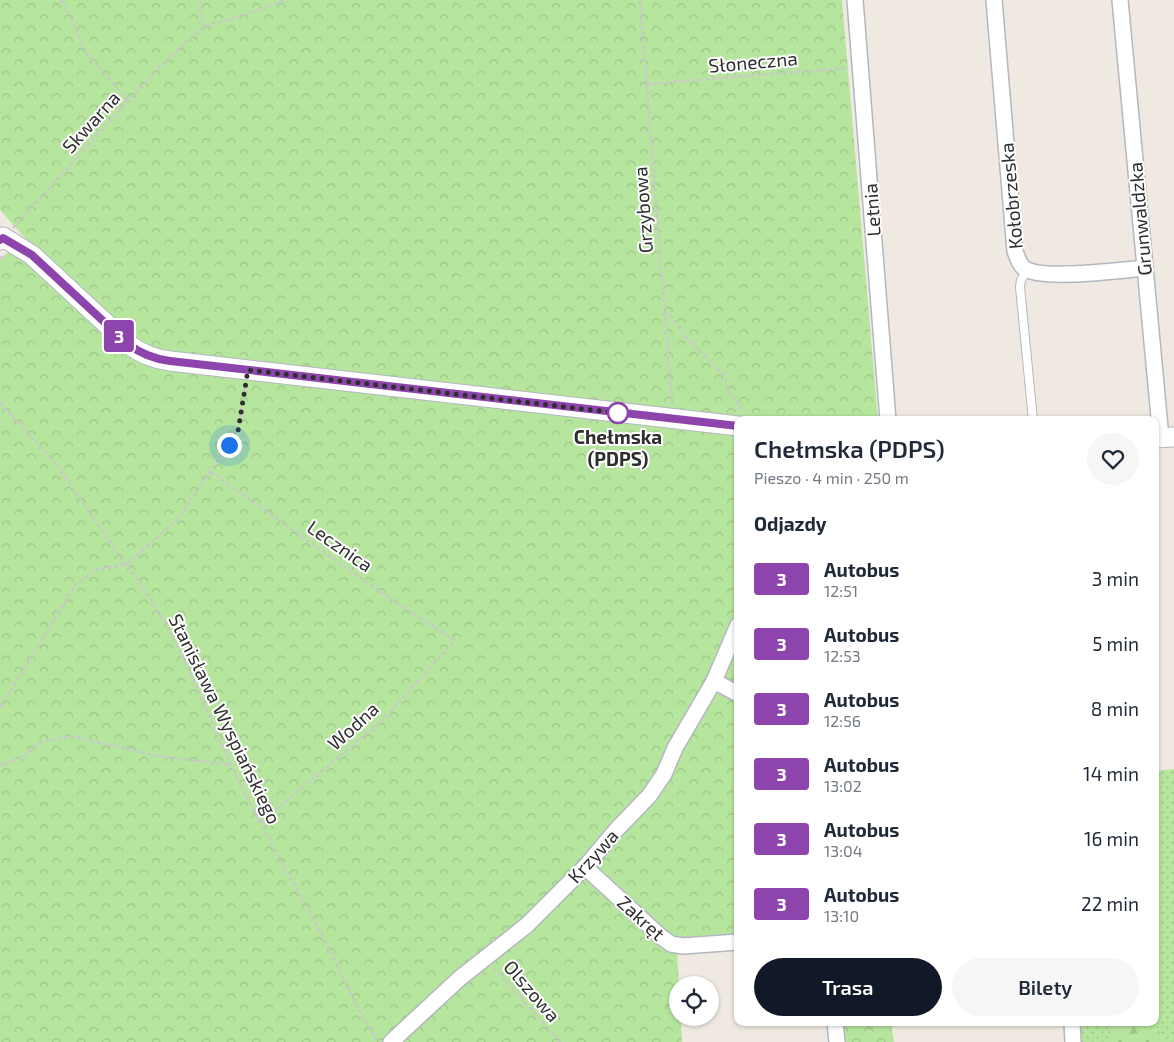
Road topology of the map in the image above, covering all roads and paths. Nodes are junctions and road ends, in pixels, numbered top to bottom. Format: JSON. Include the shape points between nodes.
{"nodes":[{"id":1,"x":62,"y":0,"type":"edge"},
{"id":2,"x":200,"y":0,"type":"edge"},
{"id":3,"x":286,"y":0,"type":"edge"},
{"id":4,"x":640,"y":0,"type":"edge"},
{"id":5,"x":855,"y":0,"type":"edge"},
{"id":6,"x":994,"y":0,"type":"edge"},
{"id":7,"x":1120,"y":0,"type":"edge"},
{"id":8,"x":203,"y":27,"type":"junction"},
{"id":9,"x":861,"y":66,"type":"junction"},
{"id":10,"x":647,"y":84,"type":"junction"},
{"id":11,"x":128,"y":101,"type":"junction"},
{"id":12,"x":1,"y":237,"type":"edge"},
{"id":13,"x":1145,"y":268,"type":"junction"},
{"id":14,"x":1027,"y":270,"type":"junction"},
{"id":15,"x":665,"y":314,"type":"junction"},
{"id":16,"x":248,"y":370,"type":"junction"},
{"id":17,"x":0,"y":403,"type":"edge"},
{"id":18,"x":741,"y":416,"type":"edge"},
{"id":19,"x":888,"y":416,"type":"edge"},
{"id":20,"x":1033,"y":416,"type":"edge"},
{"id":21,"x":673,"y":419,"type":"junction"},
{"id":22,"x":734,"y":422,"type":"edge"},
{"id":23,"x":1163,"y":438,"type":"edge"},
{"id":24,"x":211,"y":472,"type":"junction"},
{"id":25,"x":126,"y":565,"type":"junction"},
{"id":26,"x":734,"y":634,"type":"edge"},
{"id":27,"x":455,"y":640,"type":"joint"},
{"id":28,"x":714,"y":681,"type":"junction"},
{"id":29,"x":734,"y":692,"type":"edge"},
{"id":30,"x":0,"y":708,"type":"edge"},
{"id":31,"x":0,"y":765,"type":"edge"},
{"id":32,"x":232,"y":765,"type":"junction"},
{"id":33,"x":260,"y":823,"type":"junction"},
{"id":34,"x":585,"y":867,"type":"junction"},
{"id":35,"x":734,"y":942,"type":"edge"},
{"id":36,"x":485,"y":957,"type":"junction"},
{"id":37,"x":835,"y":1026,"type":"edge"},
{"id":38,"x":1072,"y":1026,"type":"edge"},
{"id":39,"x":378,"y":1042,"type":"edge"},
{"id":40,"x":391,"y":1042,"type":"edge"},
{"id":41,"x":560,"y":1042,"type":"edge"},
{"id":42,"x":837,"y":1042,"type":"edge"},
{"id":43,"x":1074,"y":1042,"type":"edge"}],
"edges":[{"from":1,"to":11,"type":"path","via":[[87,52]]},
{"from":2,"to":8,"type":"path"},
{"from":3,"to":8,"type":"path"},
{"from":4,"to":10,"type":"path","name":"Grzybowa"},
{"from":5,"to":9,"type":"street","name":"Letnia"},
{"from":6,"to":14,"type":"street","name":"Kołobrzeska","via":[[1015,251]]},
{"from":7,"to":13,"type":"street","name":"Grunwaldzka"},
{"from":8,"to":11,"type":"path","name":"Skwarna"},
{"from":9,"to":10,"type":"path","name":"Słoneczna"},
{"from":9,"to":19,"type":"street","name":"Letnia"},
{"from":10,"to":15,"type":"path","name":"Grzybowa"},
{"from":11,"to":12,"type":"path","name":"Skwarna","via":[[24,217]]},
{"from":12,"to":16,"type":"street","via":[[32,255],[128,344],[143,354],[165,360]]},
{"from":13,"to":14,"type":"street","name":"Kołobrzeska","via":[[1047,275]]},
{"from":13,"to":23,"type":"street","name":"Grunwaldzka"},
{"from":14,"to":20,"type":"lane","via":[[1020,287]]},
{"from":15,"to":18,"type":"path","via":[[669,313],[689,341],[724,374],[727,388],[741,407]]},
{"from":15,"to":21,"type":"path","name":"Grzybowa"},
{"from":16,"to":21,"type":"street"},
{"from":16,"to":24,"type":"path","via":[[238,431]]},
{"from":17,"to":25,"type":"path","name":"Stanisława Wyspiańskiego","via":[[56,464]]},
{"from":21,"to":22,"type":"street"},
{"from":24,"to":25,"type":"path","via":[[179,518]]},
{"from":24,"to":27,"type":"path","name":"Lecznica","via":[[388,597]]},
{"from":25,"to":30,"type":"path","via":[[97,569],[76,584]]},
{"from":25,"to":32,"type":"path","name":"Stanisława Wyspiańskiego","via":[[168,627]]},
{"from":26,"to":28,"type":"street","name":"Krzywa"},
{"from":27,"to":33,"type":"path","name":"Wodna","via":[[381,722]]},
{"from":28,"to":29,"type":"street"},
{"from":28,"to":34,"type":"street","name":"Krzywa","via":[[649,796]]},
{"from":31,"to":32,"type":"path","via":[[23,757],[41,742],[72,736],[158,756]]},
{"from":32,"to":33,"type":"path","name":"Stanisława Wyspiańskiego"},
{"from":33,"to":39,"type":"path","name":"Stanisława Wyspiańskiego"},
{"from":34,"to":35,"type":"street","name":"Zakręt","via":[[671,944]]},
{"from":34,"to":36,"type":"street","name":"Krzywa","via":[[528,925]]},
{"from":36,"to":40,"type":"street","name":"Krzywa"},
{"from":36,"to":41,"type":"path","name":"Olszowa"},
{"from":37,"to":42,"type":"street"},
{"from":38,"to":43,"type":"street"}]}
